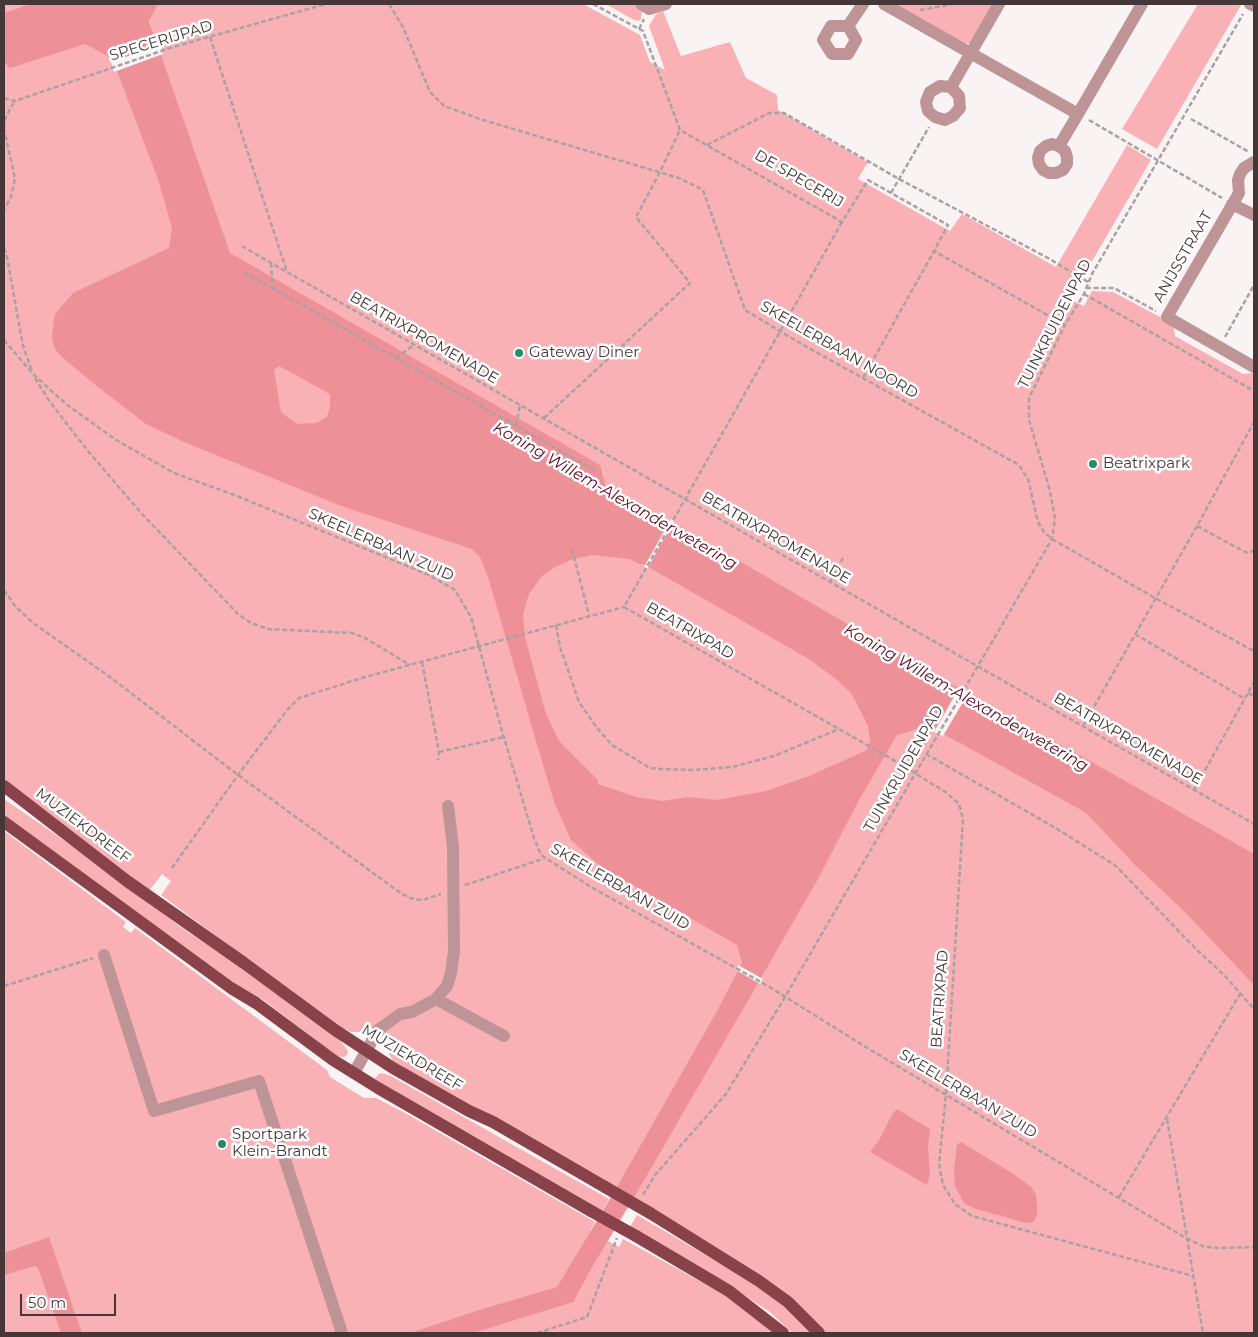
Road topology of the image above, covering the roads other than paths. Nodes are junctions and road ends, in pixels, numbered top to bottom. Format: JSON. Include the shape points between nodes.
{"nodes":[{"id":1,"x":641,"y":4,"type":"edge"},
{"id":2,"x":666,"y":4,"type":"edge"},
{"id":3,"x":863,"y":4,"type":"edge"},
{"id":4,"x":884,"y":4,"type":"edge"},
{"id":5,"x":999,"y":4,"type":"edge"},
{"id":6,"x":1142,"y":4,"type":"edge"},
{"id":7,"x":848,"y":26,"type":"dead end"},
{"id":8,"x":971,"y":53,"type":"junction"},
{"id":9,"x":951,"y":87,"type":"junction"},
{"id":10,"x":1078,"y":114,"type":"junction"},
{"id":11,"x":1059,"y":146,"type":"dead end"},
{"id":12,"x":1254,"y":162,"type":"edge"},
{"id":13,"x":1232,"y":204,"type":"junction"},
{"id":14,"x":1254,"y":215,"type":"edge"},
{"id":15,"x":1254,"y":367,"type":"edge"},
{"id":16,"x":4,"y":786,"type":"edge"},
{"id":17,"x":448,"y":806,"type":"dead end"},
{"id":18,"x":4,"y":822,"type":"edge"},
{"id":19,"x":104,"y":956,"type":"road end"},
{"id":20,"x":436,"y":999,"type":"junction"},
{"id":21,"x":504,"y":1036,"type":"dead end"},
{"id":22,"x":366,"y":1050,"type":"junction"},
{"id":23,"x":354,"y":1073,"type":"junction"},
{"id":24,"x":342,"y":1333,"type":"edge"},
{"id":25,"x":783,"y":1333,"type":"edge"},
{"id":26,"x":819,"y":1333,"type":"edge"}],
"edges":[{"from":1,"to":2,"type":"street","via":[[649,9]]},
{"from":3,"to":7,"type":"street"},
{"from":4,"to":8,"type":"street"},
{"from":5,"to":8,"type":"street"},
{"from":6,"to":10,"type":"street"},
{"from":8,"to":9,"type":"street"},
{"from":8,"to":10,"type":"street"},
{"from":9,"to":9,"type":"street","via":[[959,96],[960,108],[945,120],[935,118],[928,111],[926,102],[930,92],[940,86]]},
{"from":10,"to":11,"type":"street"},
{"from":12,"to":13,"type":"street","name":"ANIJSSTRAAT","via":[[1240,174],[1239,193]]},
{"from":13,"to":14,"type":"street"},
{"from":13,"to":15,"type":"street","name":"ANIJSSTRAAT","via":[[1168,317]]},
{"from":16,"to":22,"type":"main road","name":"MUZIEKDREEF","via":[[127,881]]},
{"from":17,"to":20,"type":"street","via":[[453,847],[454,952],[447,986]]},
{"from":18,"to":23,"type":"main road","via":[[231,988]]},
{"from":19,"to":24,"type":"street","via":[[154,1111],[259,1081]]},
{"from":20,"to":21,"type":"street"},
{"from":20,"to":22,"type":"street","via":[[389,1021],[378,1030]]},
{"from":22,"to":23,"type":"street"},
{"from":22,"to":26,"type":"main road","name":"MUZIEKDREEF","bridge":true,"via":[[650,1212],[759,1281],[788,1302]]},
{"from":23,"to":25,"type":"main road","bridge":true,"via":[[729,1292]]}]}
